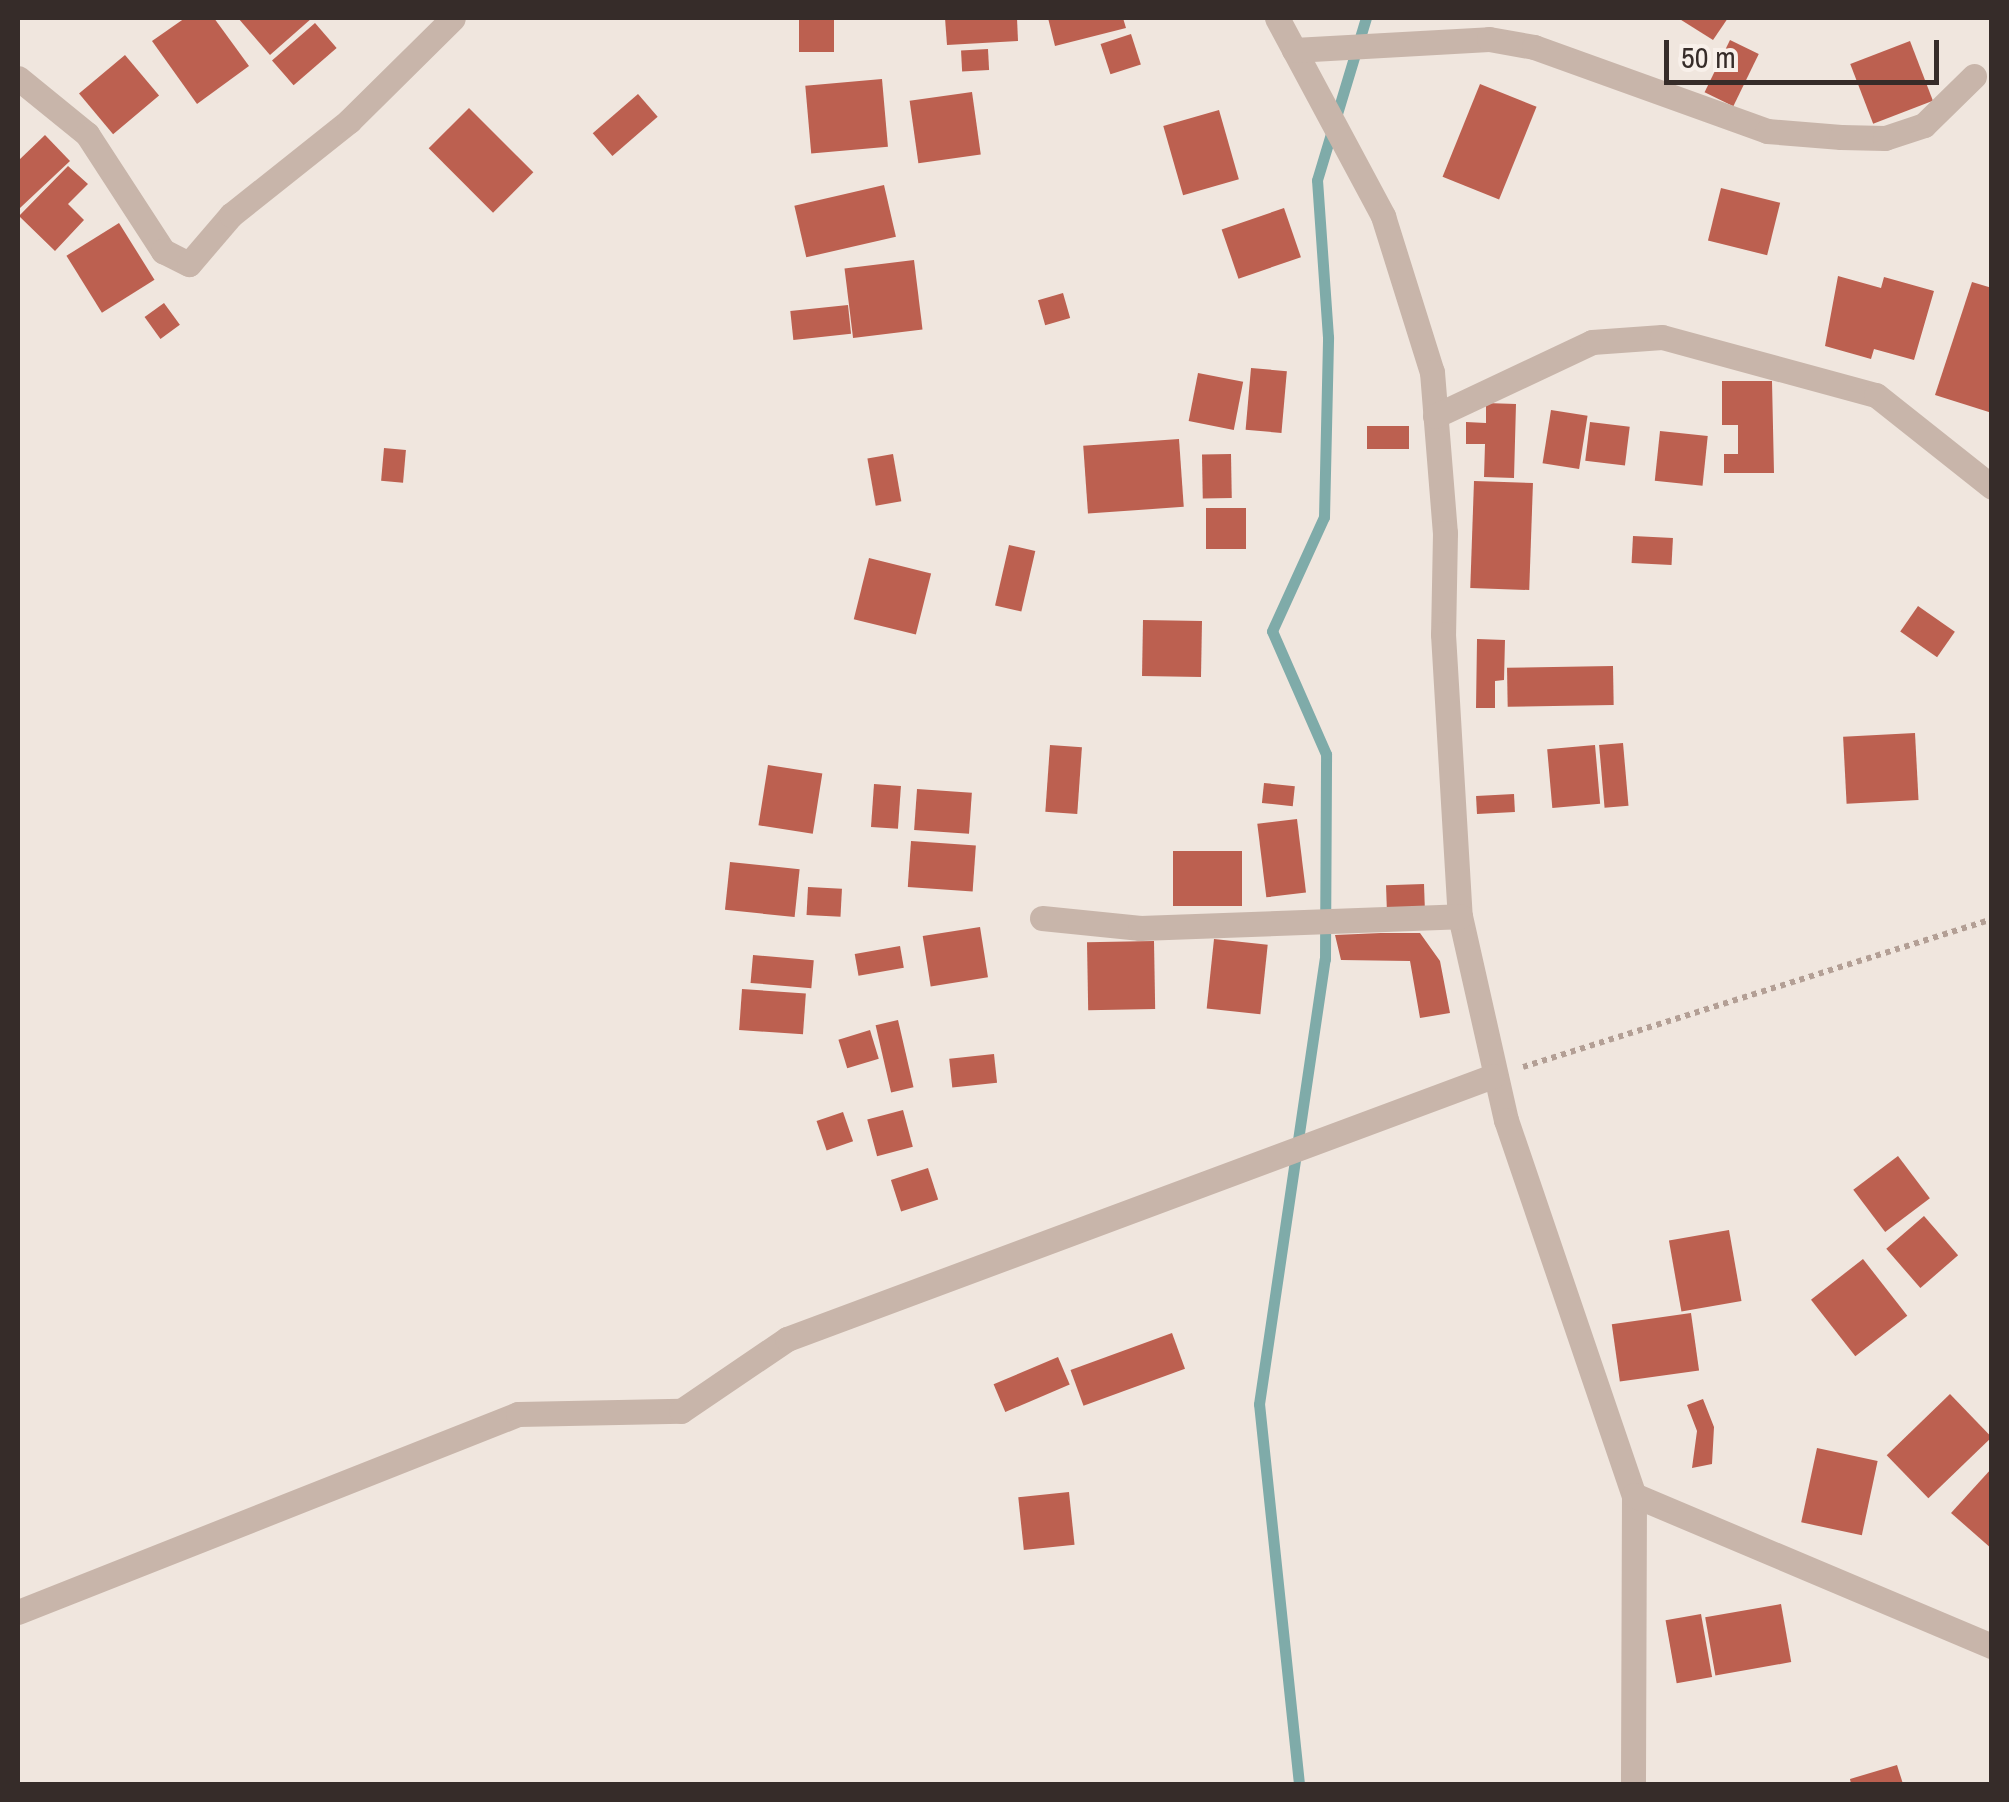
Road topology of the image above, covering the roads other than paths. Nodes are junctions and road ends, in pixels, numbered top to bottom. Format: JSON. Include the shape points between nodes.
{"nodes":[{"id":1,"x":452,"y":18,"type":"edge"},
{"id":2,"x":1278,"y":18,"type":"edge"},
{"id":3,"x":1294,"y":50,"type":"junction"},
{"id":4,"x":1974,"y":76,"type":"dead end"},
{"id":5,"x":18,"y":78,"type":"edge"},
{"id":6,"x":1435,"y":416,"type":"junction"},
{"id":7,"x":1992,"y":487,"type":"edge"},
{"id":8,"x":1460,"y":916,"type":"junction"},
{"id":9,"x":1042,"y":918,"type":"dead end"},
{"id":10,"x":1493,"y":1076,"type":"junction"},
{"id":11,"x":1634,"y":1495,"type":"junction"},
{"id":12,"x":18,"y":1612,"type":"edge"},
{"id":13,"x":1992,"y":1646,"type":"edge"},
{"id":14,"x":1633,"y":1784,"type":"edge"}],
"edges":[{"from":1,"to":5,"type":"street","via":[[349,121],[231,215],[189,264],[162,251],[87,134]]},
{"from":2,"to":3,"type":"street"},
{"from":3,"to":4,"type":"street","via":[[1489,39],[1534,46],[1767,131],[1840,137],[1885,138],[1924,126]]},
{"from":3,"to":6,"type":"street","via":[[1388,231],[1420,324]]},
{"from":6,"to":7,"type":"street","via":[[1592,342],[1662,337],[1876,394]]},
{"from":6,"to":8,"type":"street"},
{"from":8,"to":9,"type":"street","via":[[1140,928]]},
{"from":8,"to":10,"type":"street"},
{"from":10,"to":11,"type":"street"},
{"from":10,"to":12,"type":"street","via":[[787,1339],[681,1412],[518,1414]]},
{"from":11,"to":13,"type":"street"},
{"from":11,"to":14,"type":"street"}]}
